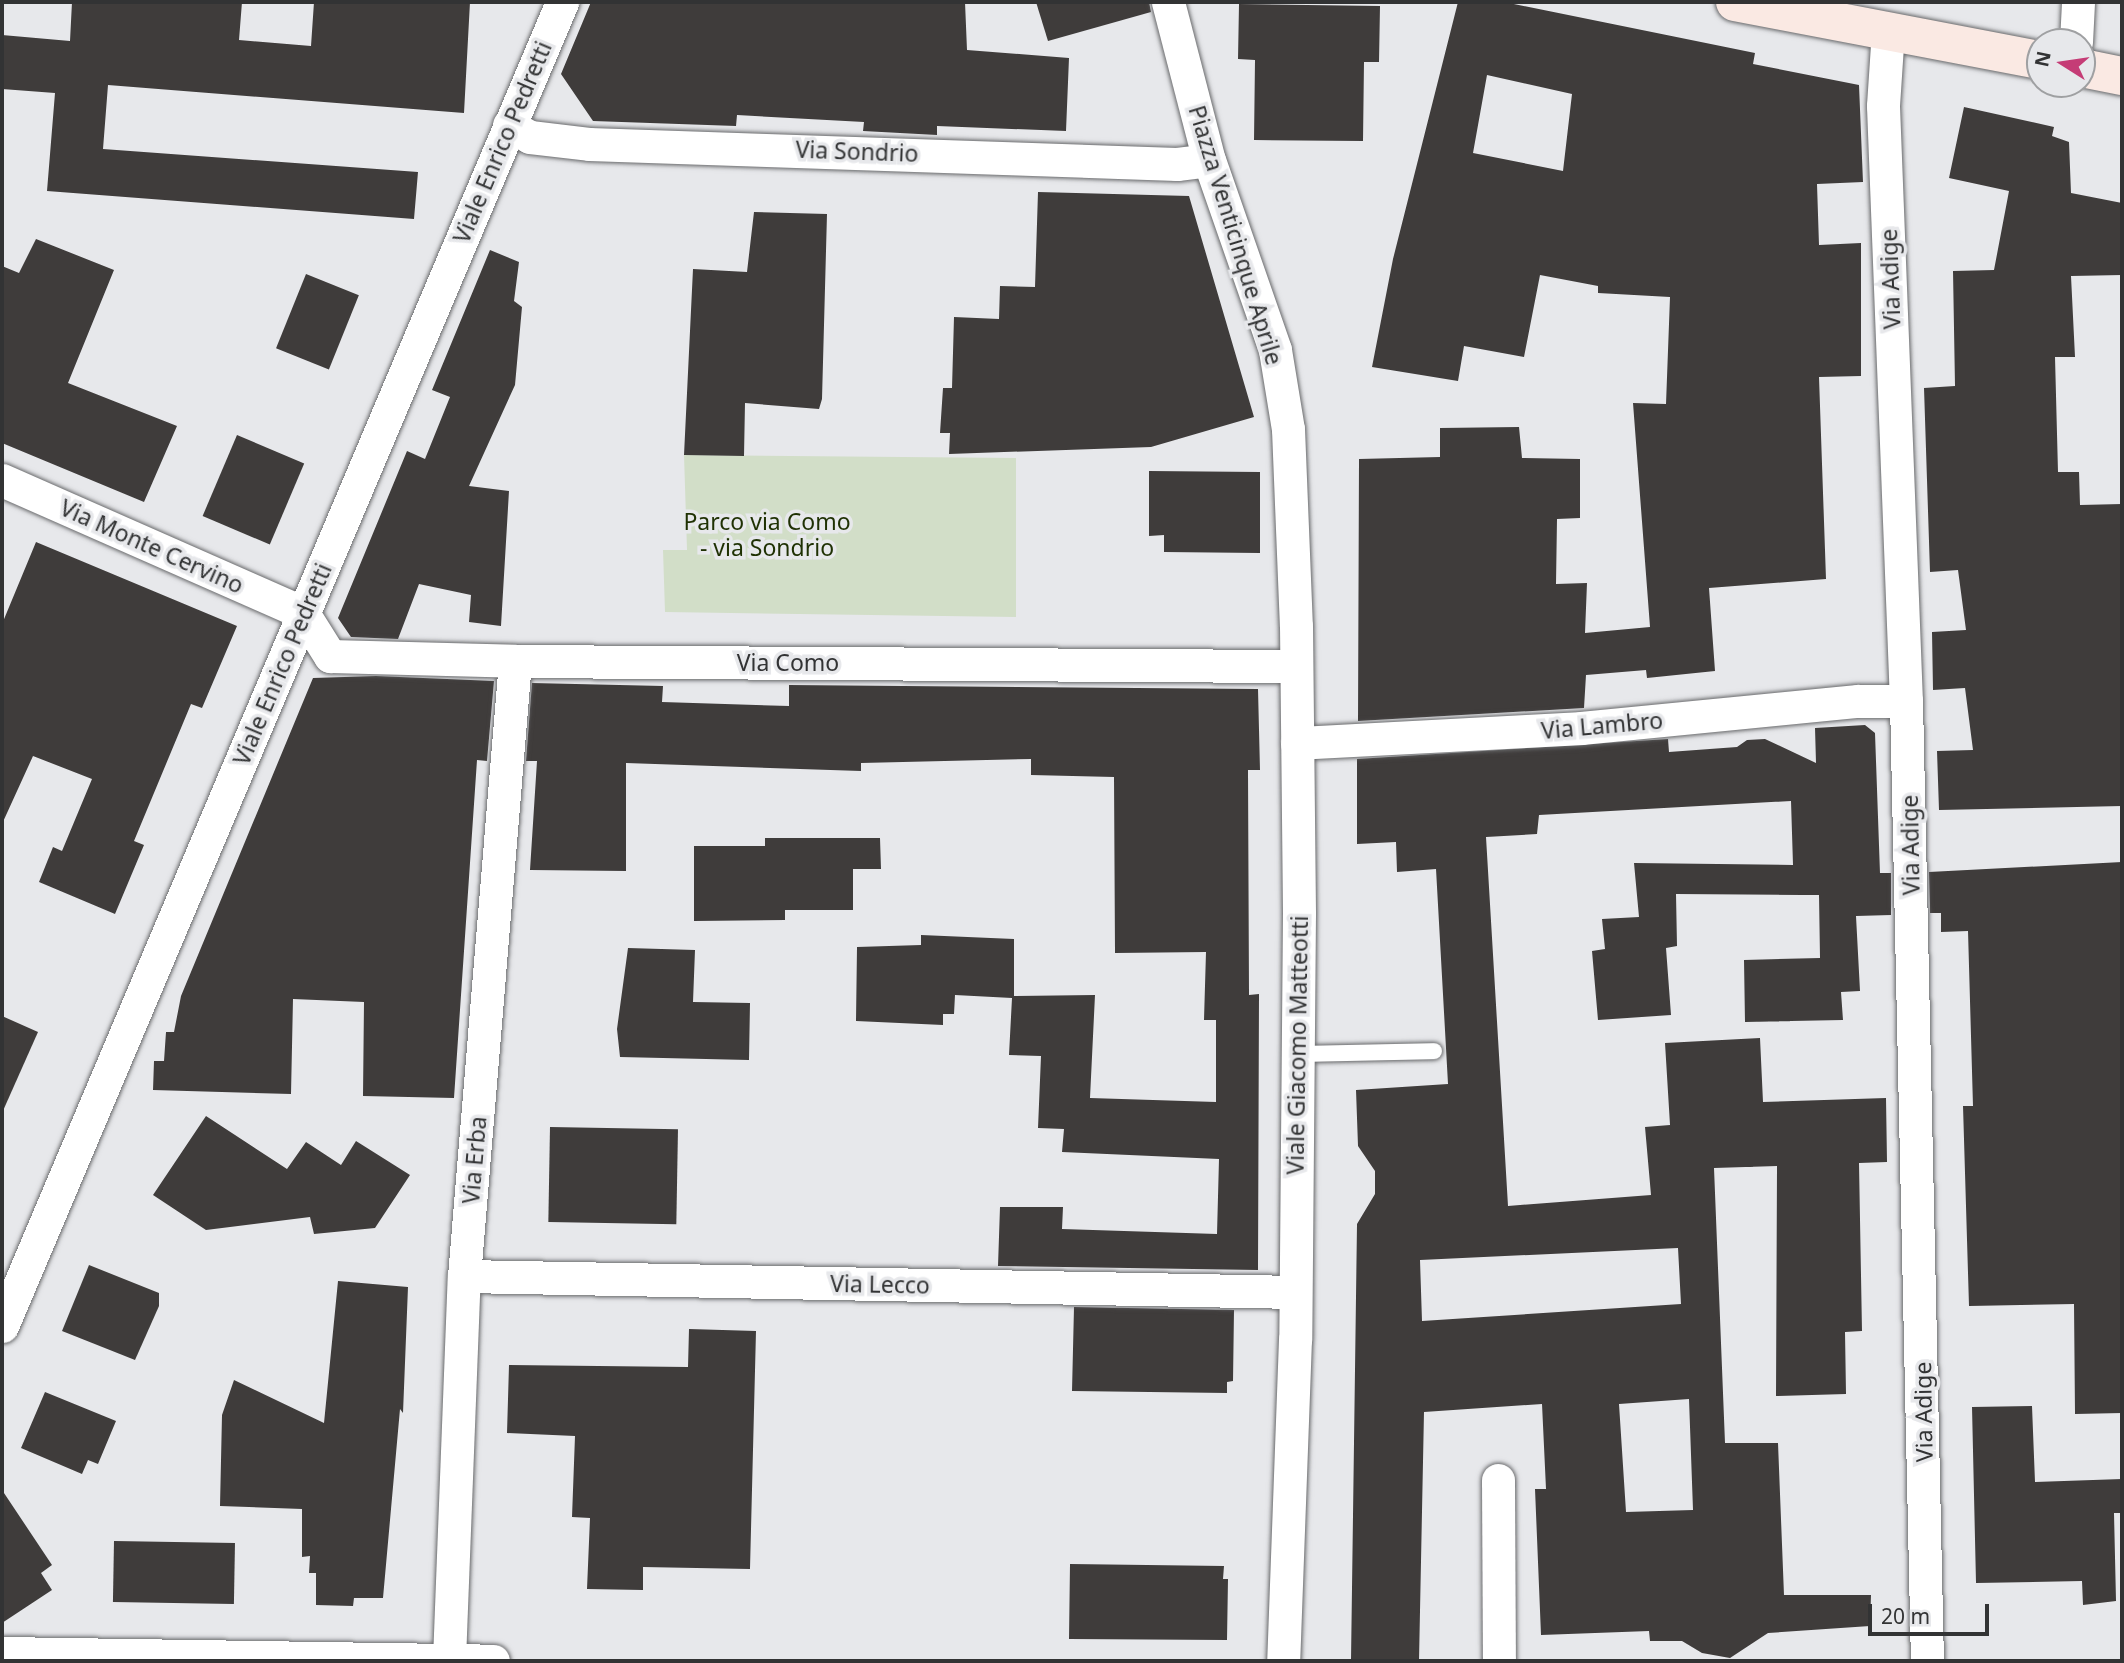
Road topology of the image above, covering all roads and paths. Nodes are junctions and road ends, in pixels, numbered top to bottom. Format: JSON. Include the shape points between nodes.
{"nodes":[{"id":1,"x":562,"y":2,"type":"edge"},
{"id":2,"x":1168,"y":2,"type":"edge"},
{"id":3,"x":1735,"y":2,"type":"edge"},
{"id":4,"x":2078,"y":2,"type":"edge"},
{"id":5,"x":2077,"y":28,"type":"edge"},
{"id":6,"x":1888,"y":30,"type":"junction"},
{"id":7,"x":2026,"y":57,"type":"edge"},
{"id":8,"x":2096,"y":71,"type":"edge"},
{"id":9,"x":2122,"y":76,"type":"edge"},
{"id":10,"x":509,"y":125,"type":"junction"},
{"id":11,"x":1209,"y":160,"type":"junction"},
{"id":12,"x":1288,"y":429,"type":"joint"},
{"id":13,"x":2,"y":480,"type":"edge"},
{"id":14,"x":303,"y":613,"type":"junction"},
{"id":15,"x":514,"y":661,"type":"junction"},
{"id":16,"x":1295,"y":666,"type":"junction"},
{"id":17,"x":1906,"y":701,"type":"junction"},
{"id":18,"x":1297,"y":743,"type":"junction"},
{"id":19,"x":1434,"y":1051,"type":"dead end"},
{"id":20,"x":1296,"y":1054,"type":"junction"},
{"id":21,"x":464,"y":1276,"type":"junction"},
{"id":22,"x":1295,"y":1292,"type":"junction"},
{"id":23,"x":2,"y":1326,"type":"edge"},
{"id":24,"x":1498,"y":1480,"type":"dead end"},
{"id":25,"x":2,"y":1653,"type":"edge"},
{"id":26,"x":449,"y":1660,"type":"edge"},
{"id":27,"x":493,"y":1661,"type":"edge"},
{"id":28,"x":1283,"y":1661,"type":"edge"},
{"id":29,"x":1499,"y":1661,"type":"edge"},
{"id":30,"x":1927,"y":1661,"type":"edge"}],
"edges":[{"from":1,"to":10,"type":"street","name":"Viale Enrico Pedretti"},
{"from":2,"to":11,"type":"street","name":"Piazza Venticinque Aprile"},
{"from":3,"to":6,"type":"main road"},
{"from":4,"to":5,"type":"street"},
{"from":6,"to":7,"type":"main road"},
{"from":6,"to":17,"type":"street","name":"Via Adige","via":[[1883,106]]},
{"from":8,"to":9,"type":"main road"},
{"from":10,"to":11,"type":"street","name":"Via Sondrio","via":[[530,136],[589,144],[1177,164]]},
{"from":10,"to":14,"type":"street","name":"Viale Enrico Pedretti"},
{"from":11,"to":12,"type":"street","name":"Piazza Venticinque Aprile","via":[[1275,350]]},
{"from":12,"to":16,"type":"street","name":"Viale Giacomo Matteotti"},
{"from":13,"to":14,"type":"street","name":"Via Monte Cervino"},
{"from":14,"to":15,"type":"street","name":"Via Como","via":[[330,656]]},
{"from":14,"to":23,"type":"street","name":"Viale Enrico Pedretti"},
{"from":15,"to":16,"type":"street","name":"Via Como"},
{"from":15,"to":21,"type":"street","name":"Via Erba"},
{"from":16,"to":18,"type":"street","name":"Viale Giacomo Matteotti"},
{"from":17,"to":18,"type":"street","name":"Via Lambro","via":[[1858,701],[1581,728]]},
{"from":17,"to":30,"type":"street","name":"Via Adige"},
{"from":18,"to":20,"type":"street","name":"Viale Giacomo Matteotti"},
{"from":19,"to":20,"type":"lane"},
{"from":20,"to":22,"type":"street","name":"Viale Giacomo Matteotti"},
{"from":21,"to":22,"type":"street","name":"Via Lecco"},
{"from":21,"to":26,"type":"street","name":"Via Erba"},
{"from":22,"to":28,"type":"street","name":"Viale Giacomo Matteotti"},
{"from":24,"to":29,"type":"street"},
{"from":25,"to":26,"type":"street"},
{"from":26,"to":27,"type":"street"}]}
